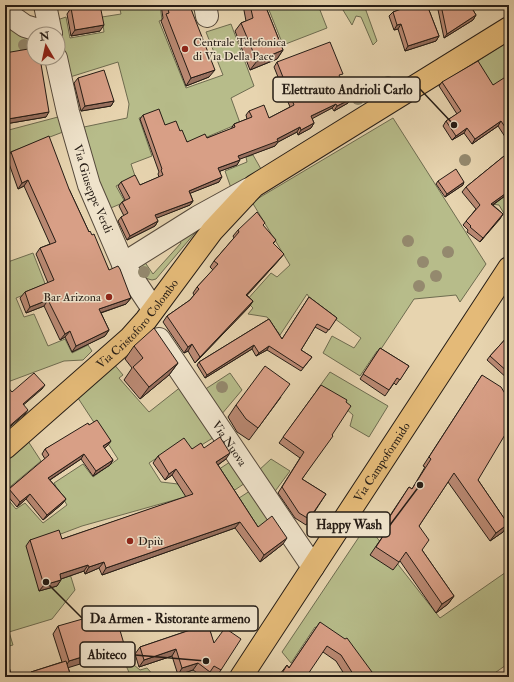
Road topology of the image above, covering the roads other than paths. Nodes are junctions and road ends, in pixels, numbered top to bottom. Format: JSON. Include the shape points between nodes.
{"nodes":[{"id":1,"x":45,"y":5,"type":"edge"},
{"id":2,"x":5,"y":12,"type":"edge"},
{"id":3,"x":26,"y":26,"type":"edge"},
{"id":4,"x":49,"y":26,"type":"edge"},
{"id":5,"x":509,"y":28,"type":"edge"},
{"id":6,"x":58,"y":66,"type":"edge"},
{"id":7,"x":254,"y":186,"type":"junction"},
{"id":8,"x":123,"y":264,"type":"junction"},
{"id":9,"x":509,"y":268,"type":"edge"},
{"id":10,"x":149,"y":315,"type":"junction"},
{"id":11,"x":5,"y":448,"type":"edge"},
{"id":12,"x":313,"y":567,"type":"junction"},
{"id":13,"x":241,"y":677,"type":"edge"}],
"edges":[{"from":1,"to":4,"type":"street"},
{"from":2,"to":3,"type":"street"},
{"from":5,"to":7,"type":"main road","name":"Via Cristoforo Colombo"},
{"from":6,"to":8,"type":"street","name":"Via Giuseppe Verdi","via":[[89,185]]},
{"from":7,"to":8,"type":"street","name":"Via Cristoforo Colombo","via":[[198,217]]},
{"from":7,"to":10,"type":"main road","name":"Via Cristoforo Colombo","via":[[212,231]]},
{"from":8,"to":10,"type":"street","name":"Via Giuseppe Verdi"},
{"from":9,"to":12,"type":"main road","name":"Via Campoformido"},
{"from":10,"to":11,"type":"main road","name":"Via Cristoforo Colombo","via":[[130,338]]},
{"from":10,"to":12,"type":"street","name":"Via Nuova"},
{"from":12,"to":13,"type":"main road","name":"Via Campoformido"}]}
